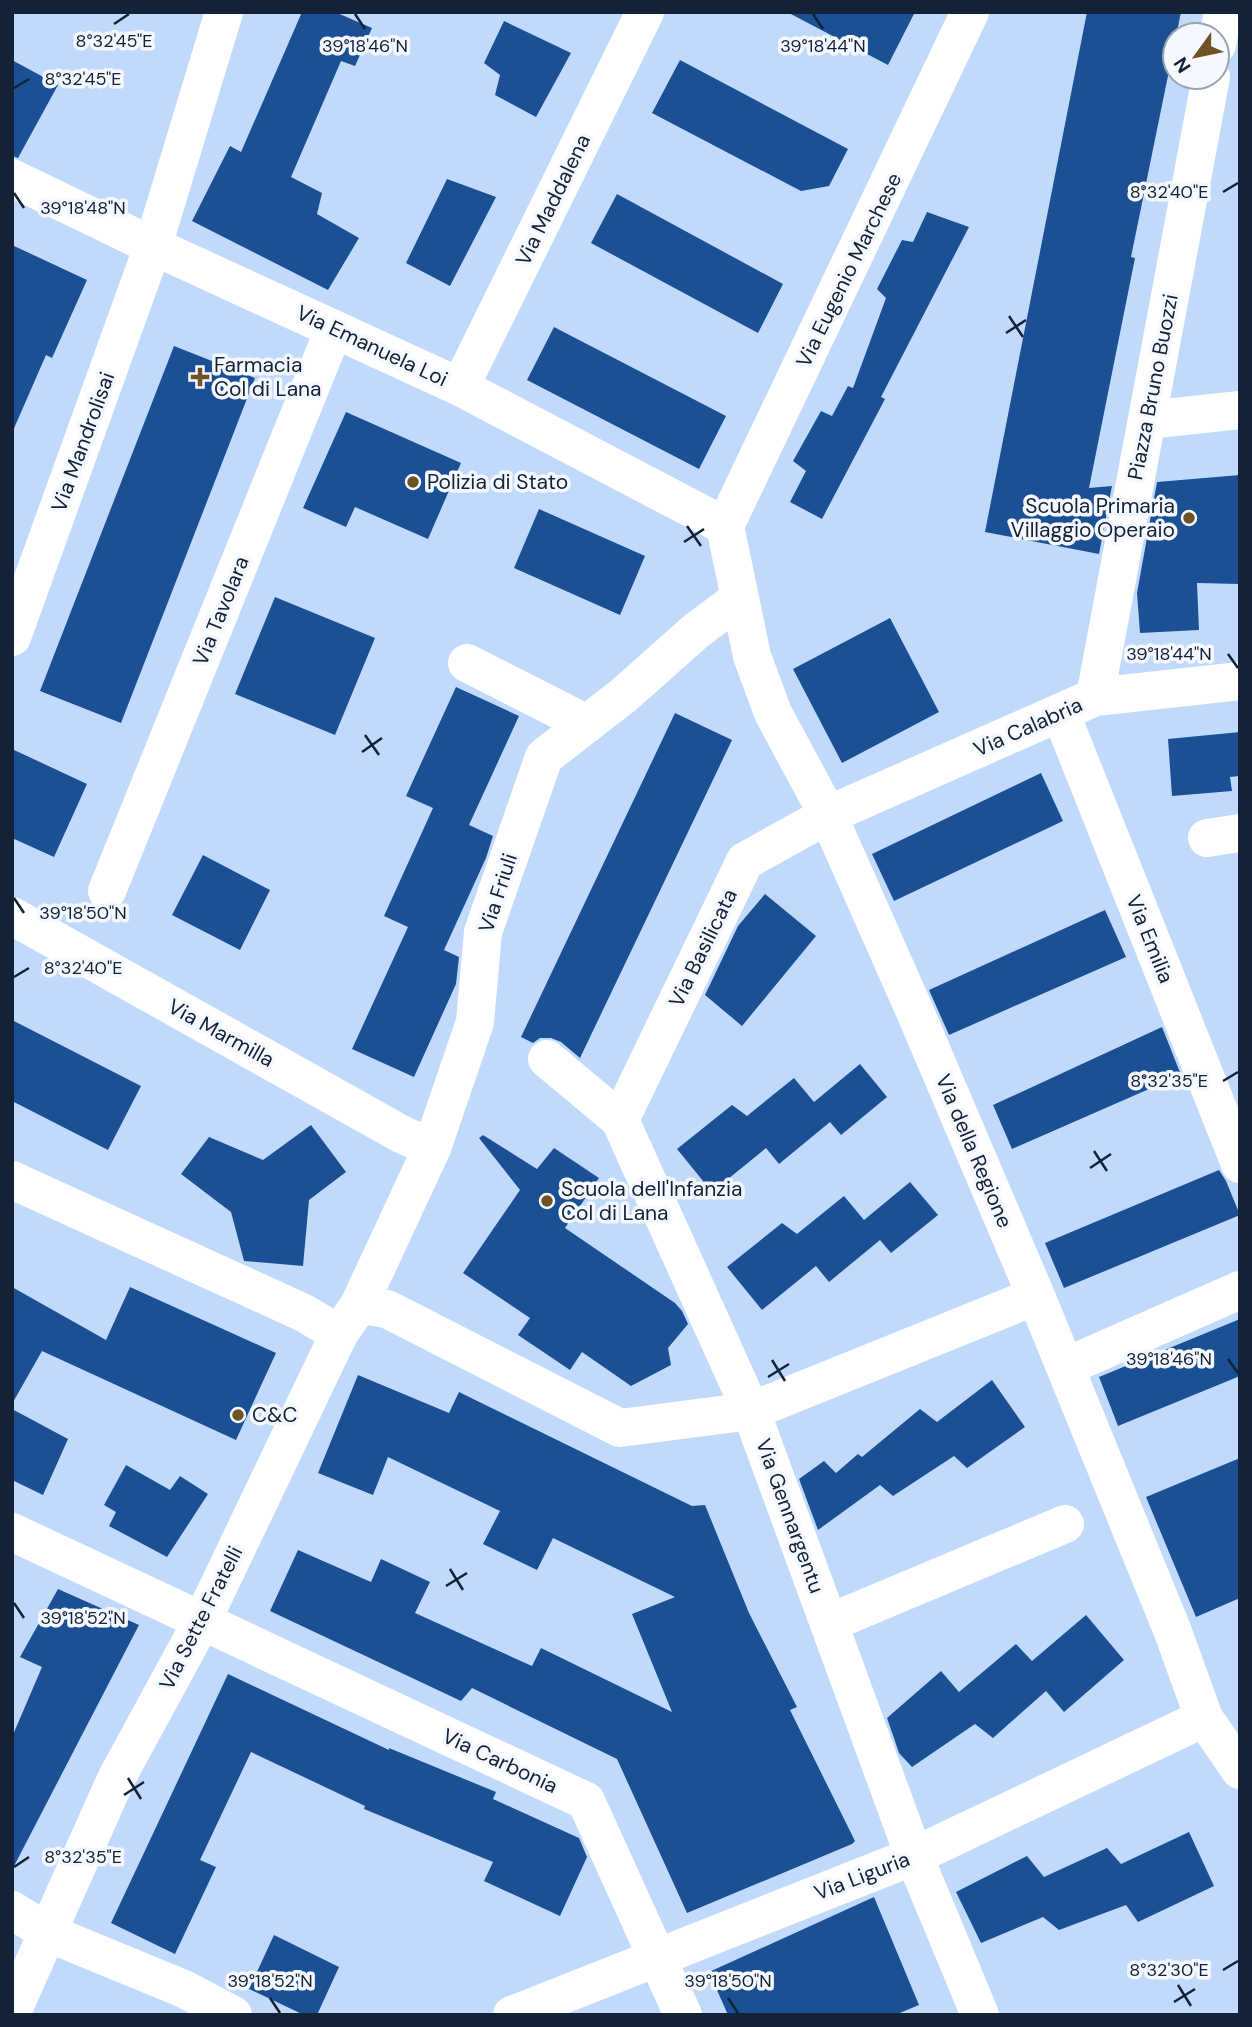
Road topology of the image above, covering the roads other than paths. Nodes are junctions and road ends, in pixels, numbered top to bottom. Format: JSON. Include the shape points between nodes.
{"nodes":[{"id":1,"x":224,"y":12,"type":"edge"},
{"id":2,"x":645,"y":12,"type":"edge"},
{"id":3,"x":970,"y":12,"type":"edge"},
{"id":4,"x":1208,"y":91,"type":"edge"},
{"id":5,"x":12,"y":178,"type":"edge"},
{"id":6,"x":153,"y":246,"type":"junction"},
{"id":7,"x":334,"y":329,"type":"junction"},
{"id":8,"x":460,"y":387,"type":"junction"},
{"id":9,"x":1240,"y":410,"type":"edge"},
{"id":10,"x":1147,"y":419,"type":"junction"},
{"id":11,"x":726,"y":526,"type":"junction"},
{"id":12,"x":26,"y":552,"type":"edge"},
{"id":13,"x":740,"y":598,"type":"junction"},
{"id":14,"x":12,"y":637,"type":"edge"},
{"id":15,"x":467,"y":663,"type":"dead end"},
{"id":16,"x":1240,"y":681,"type":"edge"},
{"id":17,"x":1095,"y":697,"type":"junction"},
{"id":18,"x":1061,"y":714,"type":"junction"},
{"id":19,"x":587,"y":724,"type":"junction"},
{"id":20,"x":828,"y":816,"type":"junction"},
{"id":21,"x":107,"y":891,"type":"dead end"},
{"id":22,"x":12,"y":916,"type":"edge"},
{"id":23,"x":547,"y":1059,"type":"dead end"},
{"id":24,"x":620,"y":1120,"type":"junction"},
{"id":25,"x":432,"y":1148,"type":"junction"},
{"id":26,"x":1240,"y":1164,"type":"edge"},
{"id":27,"x":12,"y":1180,"type":"edge"},
{"id":28,"x":1240,"y":1290,"type":"edge"},
{"id":29,"x":1036,"y":1296,"type":"junction"},
{"id":30,"x":349,"y":1320,"type":"junction"},
{"id":31,"x":1065,"y":1367,"type":"junction"},
{"id":32,"x":751,"y":1411,"type":"junction"},
{"id":33,"x":1065,"y":1524,"type":"dead end"},
{"id":34,"x":12,"y":1532,"type":"edge"},
{"id":35,"x":202,"y":1621,"type":"junction"},
{"id":36,"x":829,"y":1623,"type":"junction"},
{"id":37,"x":1204,"y":1718,"type":"junction"},
{"id":38,"x":1237,"y":1759,"type":"edge"},
{"id":39,"x":914,"y":1856,"type":"junction"},
{"id":40,"x":12,"y":1910,"type":"edge"},
{"id":41,"x":48,"y":1933,"type":"junction"},
{"id":42,"x":656,"y":1956,"type":"junction"},
{"id":43,"x":181,"y":2002,"type":"edge"},
{"id":44,"x":12,"y":2012,"type":"edge"},
{"id":45,"x":233,"y":2015,"type":"edge"},
{"id":46,"x":512,"y":2015,"type":"edge"},
{"id":47,"x":682,"y":2015,"type":"edge"},
{"id":48,"x":980,"y":2015,"type":"edge"}],
"edges":[{"from":1,"to":6,"type":"street","name":"Via Mandrolisai"},
{"from":2,"to":8,"type":"street","name":"Via Maddalena"},
{"from":3,"to":11,"type":"street","name":"Via Eugenio Marchese"},
{"from":4,"to":10,"type":"street","name":"Piazza Bruno Buozzi"},
{"from":5,"to":6,"type":"street","name":"Via Emanuela Loi"},
{"from":6,"to":7,"type":"street","name":"Via Emanuela Loi"},
{"from":6,"to":12,"type":"street","name":"Via Mandrolisai"},
{"from":7,"to":8,"type":"street","name":"Via Emanuela Loi"},
{"from":7,"to":21,"type":"street","name":"Via Tavolara"},
{"from":8,"to":11,"type":"street","name":"Via Emanuela Loi"},
{"from":9,"to":10,"type":"street"},
{"from":10,"to":17,"type":"street","name":"Piazza Bruno Buozzi"},
{"from":11,"to":13,"type":"street","name":"Via della Regione"},
{"from":12,"to":14,"type":"street","name":"Via Mandrolisai"},
{"from":13,"to":19,"type":"street","name":"Via Friuli"},
{"from":13,"to":20,"type":"street","name":"Via della Regione","via":[[752,656],[773,713]]},
{"from":15,"to":19,"type":"street"},
{"from":16,"to":17,"type":"street","name":"Via Calabria"},
{"from":17,"to":18,"type":"street","name":"Via Calabria"},
{"from":18,"to":20,"type":"street","name":"Via Calabria"},
{"from":18,"to":26,"type":"street","name":"Via Emilia"},
{"from":19,"to":25,"type":"street","name":"Via Friuli","via":[[544,757],[483,932],[475,1022]]},
{"from":20,"to":24,"type":"street","name":"Via Basilicata","via":[[746,861]]},
{"from":20,"to":29,"type":"street","name":"Via della Regione"},
{"from":22,"to":25,"type":"street","name":"Via Marmilla"},
{"from":23,"to":24,"type":"street"},
{"from":24,"to":32,"type":"street"},
{"from":25,"to":30,"type":"street","name":"Via Friuli"},
{"from":27,"to":30,"type":"street","name":"Via Gennargentu","via":[[304,1313]]},
{"from":28,"to":31,"type":"street"},
{"from":29,"to":31,"type":"street","name":"Via della Regione"},
{"from":29,"to":32,"type":"street"},
{"from":30,"to":32,"type":"street","name":"Via Gennargentu","via":[[387,1309],[621,1428]]},
{"from":30,"to":35,"type":"street","name":"Via Sette Fratelli"},
{"from":31,"to":37,"type":"street","name":"Via della Regione"},
{"from":32,"to":36,"type":"street","name":"Via Gennargentu"},
{"from":33,"to":36,"type":"street"},
{"from":34,"to":35,"type":"street","name":"Via Carbonia"},
{"from":35,"to":41,"type":"street","name":"Via Sette Fratelli","via":[[116,1779]]},
{"from":35,"to":42,"type":"street","name":"Via Carbonia","via":[[586,1801]]},
{"from":36,"to":39,"type":"street","name":"Via Gennargentu"},
{"from":37,"to":38,"type":"street","name":"Via della Regione"},
{"from":37,"to":39,"type":"street","name":"Via Liguria"},
{"from":39,"to":42,"type":"street","name":"Via Liguria"},
{"from":39,"to":48,"type":"street","name":"Via Gennargentu"},
{"from":40,"to":41,"type":"street"},
{"from":41,"to":43,"type":"street"},
{"from":41,"to":44,"type":"street","name":"Via Sette Fratelli"},
{"from":42,"to":46,"type":"street","name":"Via Liguria"},
{"from":42,"to":47,"type":"street","name":"Via Carbonia"},
{"from":43,"to":45,"type":"street"}]}
